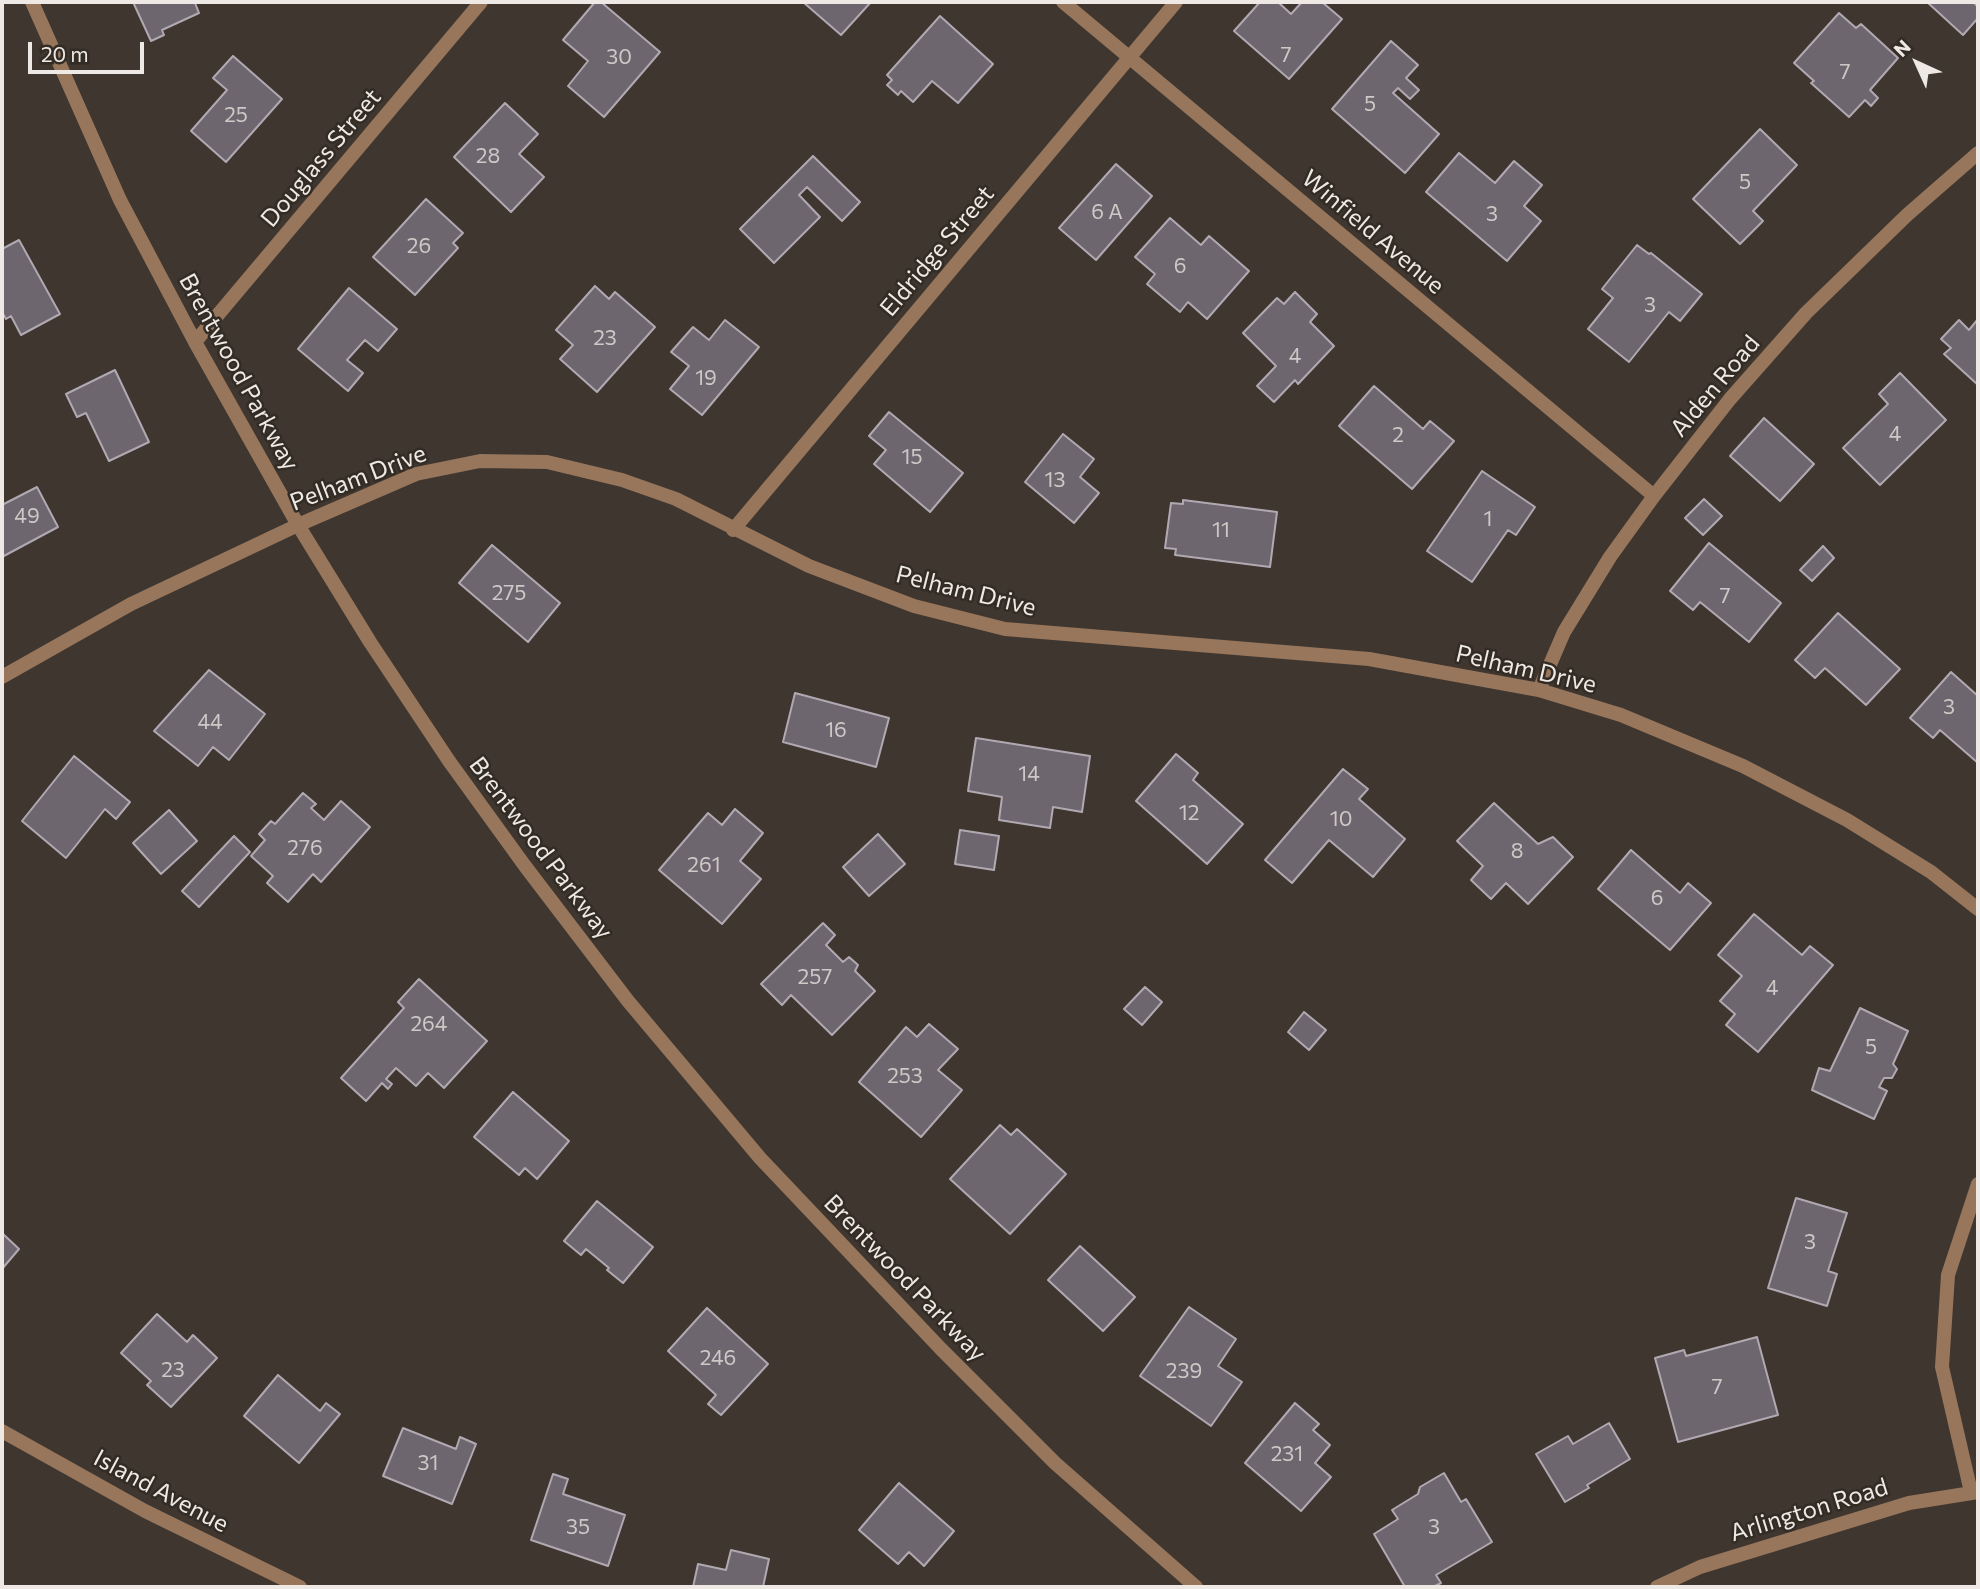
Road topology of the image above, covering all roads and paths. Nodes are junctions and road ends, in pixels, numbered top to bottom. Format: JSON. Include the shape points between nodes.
{"nodes":[{"id":1,"x":32,"y":2,"type":"edge"},
{"id":2,"x":481,"y":2,"type":"edge"},
{"id":3,"x":1063,"y":2,"type":"edge"},
{"id":4,"x":1176,"y":2,"type":"edge"},
{"id":5,"x":1130,"y":58,"type":"junction"},
{"id":6,"x":1978,"y":153,"type":"edge"},
{"id":7,"x":195,"y":342,"type":"junction"},
{"id":8,"x":1654,"y":496,"type":"junction"},
{"id":9,"x":298,"y":525,"type":"junction"},
{"id":10,"x":733,"y":530,"type":"junction"},
{"id":11,"x":2,"y":677,"type":"edge"},
{"id":12,"x":1539,"y":690,"type":"junction"},
{"id":13,"x":1978,"y":909,"type":"edge"},
{"id":14,"x":1978,"y":1184,"type":"edge"},
{"id":15,"x":2,"y":1431,"type":"edge"},
{"id":16,"x":1974,"y":1492,"type":"edge"},
{"id":17,"x":300,"y":1587,"type":"edge"},
{"id":18,"x":1196,"y":1587,"type":"edge"},
{"id":19,"x":1657,"y":1587,"type":"edge"}],
"edges":[{"from":1,"to":7,"type":"street","name":"Brentwood Parkway","via":[[120,200]]},
{"from":2,"to":7,"type":"street","name":"Douglass Street"},
{"from":3,"to":5,"type":"street","name":"Winfield Avenue"},
{"from":4,"to":5,"type":"street","name":"Eldridge Street"},
{"from":5,"to":8,"type":"street","name":"Winfield Avenue"},
{"from":5,"to":10,"type":"street","name":"Eldridge Street"},
{"from":6,"to":8,"type":"street","name":"Alden Road","via":[[1806,313],[1730,399]]},
{"from":7,"to":9,"type":"street","name":"Brentwood Parkway"},
{"from":8,"to":12,"type":"street","name":"Alden Road","via":[[1610,556],[1564,632]]},
{"from":9,"to":10,"type":"street","name":"Pelham Drive","via":[[416,474],[480,461],[547,463],[622,480],[676,499]]},
{"from":9,"to":11,"type":"street","name":"Pelham Drive","via":[[131,604]]},
{"from":9,"to":18,"type":"street","name":"Brentwood Parkway","via":[[449,761],[646,1022],[761,1158],[941,1349],[1055,1463]]},
{"from":10,"to":12,"type":"street","name":"Pelham Drive","via":[[809,566],[914,606],[1005,629],[1369,659]]},
{"from":12,"to":13,"type":"street","name":"Pelham Drive","via":[[1621,715],[1743,766],[1847,820],[1931,872]]},
{"from":14,"to":16,"type":"street","via":[[1948,1275],[1942,1367]]},
{"from":15,"to":17,"type":"street","name":"Island Avenue","via":[[145,1511]]},
{"from":16,"to":19,"type":"street","name":"Arlington Road","via":[[1909,1503],[1700,1567]]}]}
